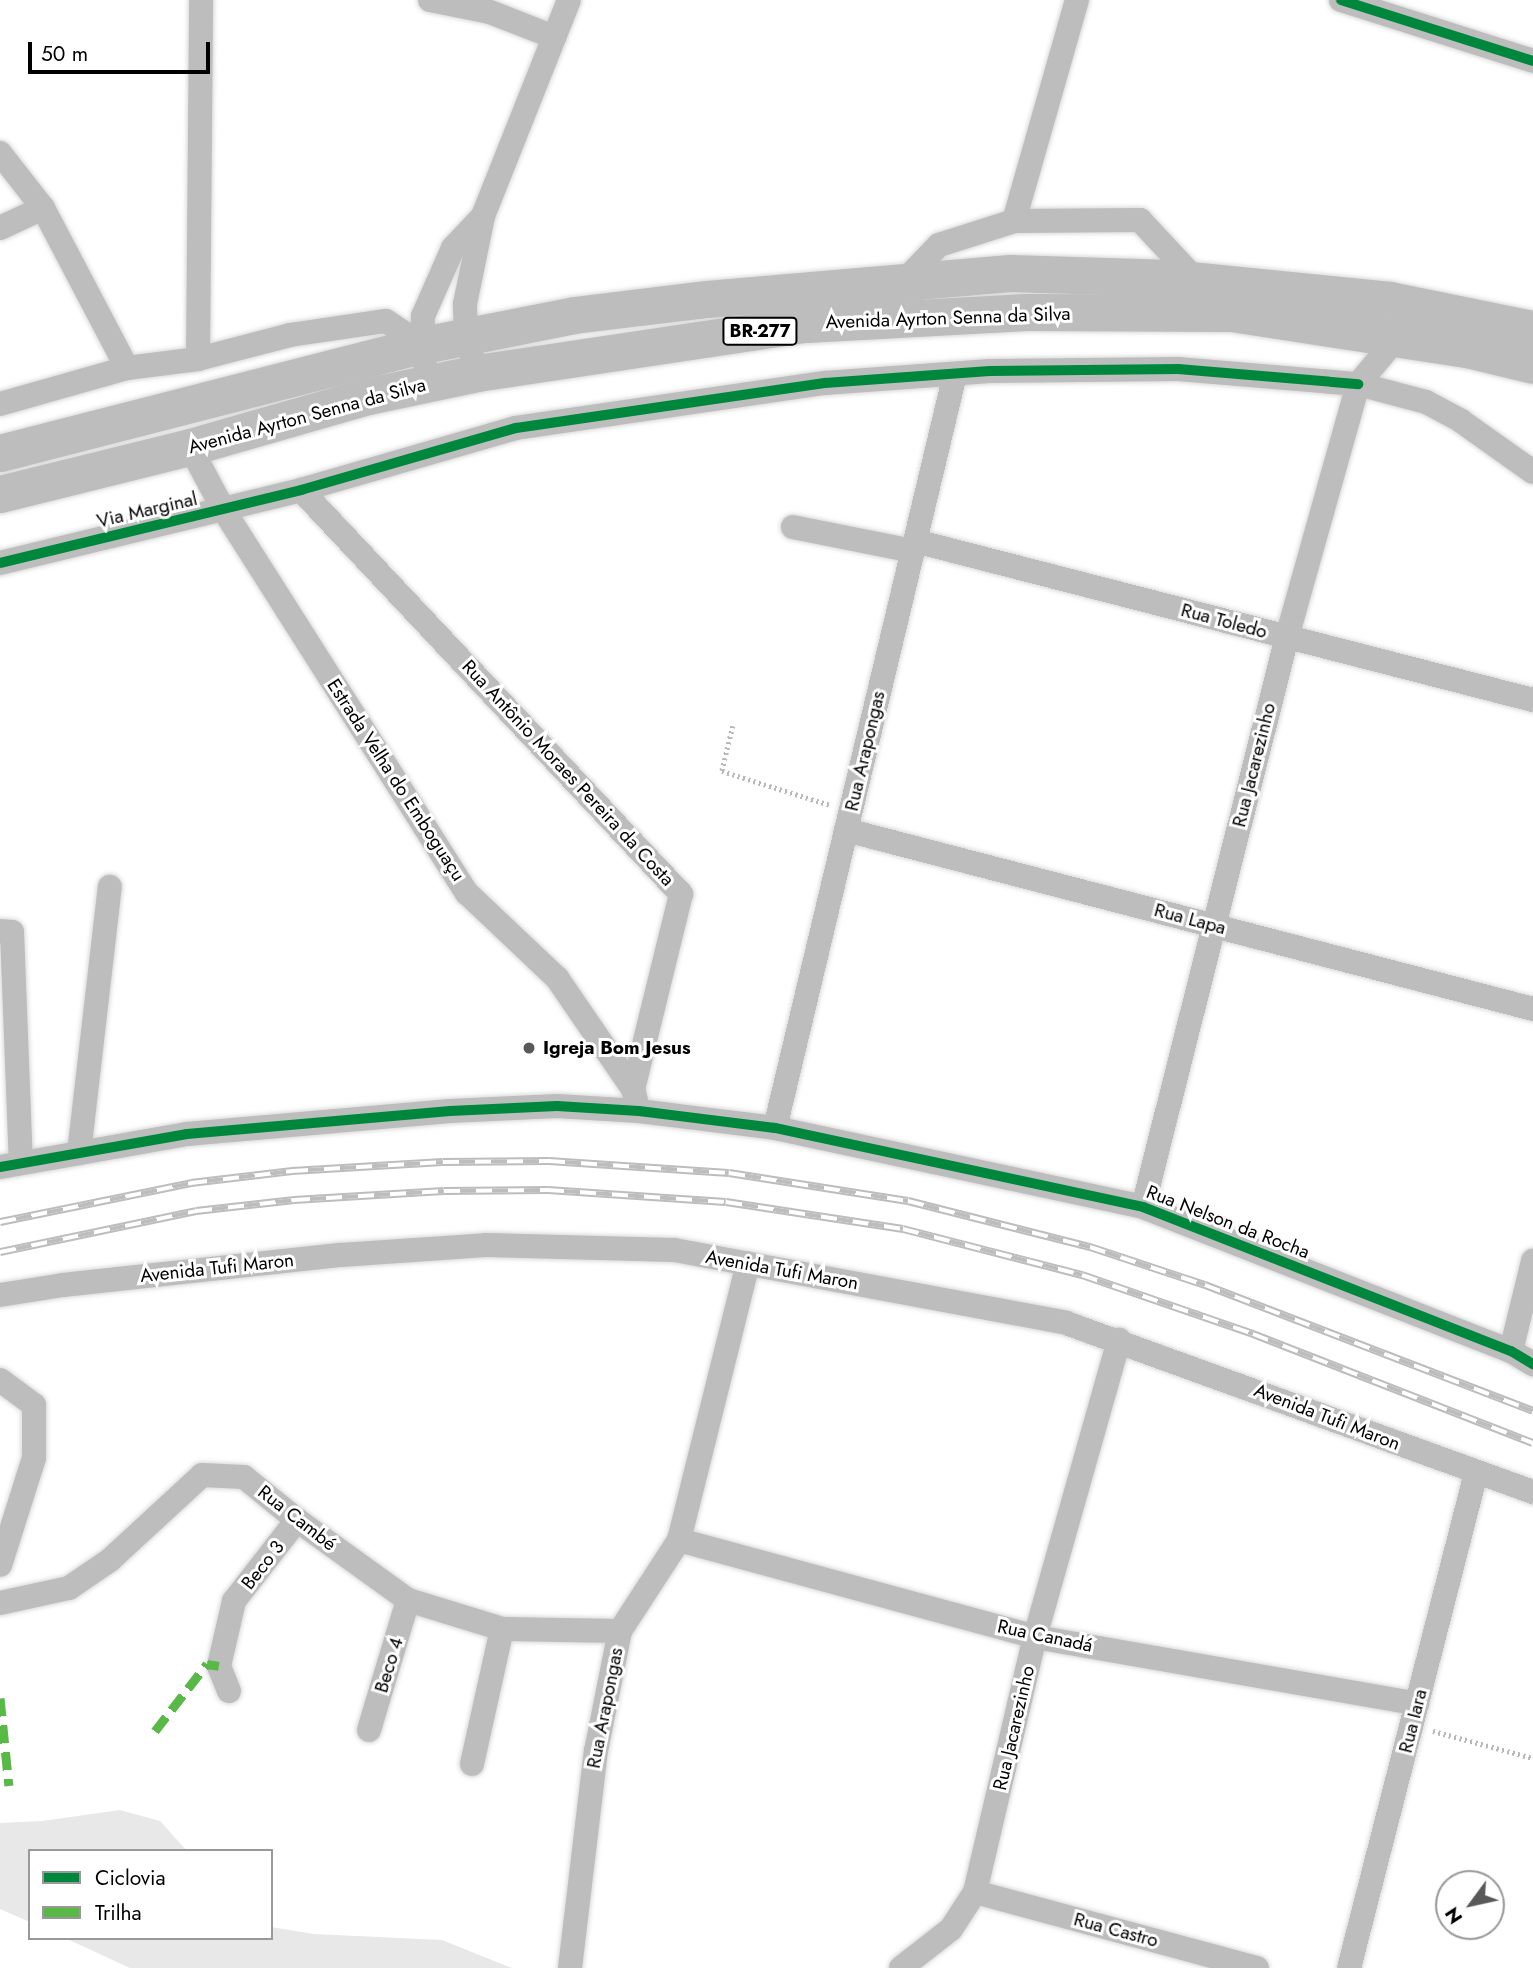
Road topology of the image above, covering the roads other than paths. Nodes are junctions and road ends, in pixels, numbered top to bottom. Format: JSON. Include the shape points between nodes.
{"nodes":[{"id":1,"x":201,"y":0,"type":"edge"},
{"id":2,"x":430,"y":0,"type":"edge"},
{"id":3,"x":569,"y":0,"type":"edge"},
{"id":4,"x":1077,"y":0,"type":"edge"},
{"id":5,"x":1343,"y":0,"type":"edge"},
{"id":6,"x":554,"y":37,"type":"junction"},
{"id":7,"x":1533,"y":61,"type":"edge"},
{"id":8,"x":0,"y":153,"type":"edge"},
{"id":9,"x":43,"y":208,"type":"junction"},
{"id":10,"x":484,"y":216,"type":"junction"},
{"id":11,"x":1014,"y":221,"type":"junction"},
{"id":12,"x":0,"y":228,"type":"edge"},
{"id":13,"x":1196,"y":280,"type":"junction"},
{"id":14,"x":903,"y":282,"type":"junction"},
{"id":15,"x":1533,"y":329,"type":"edge"},
{"id":16,"x":466,"y":336,"type":"junction"},
{"id":17,"x":1397,"y":338,"type":"junction"},
{"id":18,"x":422,"y":345,"type":"junction"},
{"id":19,"x":198,"y":359,"type":"junction"},
{"id":20,"x":1533,"y":365,"type":"edge"},
{"id":21,"x":127,"y":368,"type":"junction"},
{"id":22,"x":477,"y":373,"type":"junction"},
{"id":23,"x":955,"y":374,"type":"junction"},
{"id":24,"x":428,"y":384,"type":"junction"},
{"id":25,"x":1357,"y":384,"type":"junction"},
{"id":26,"x":0,"y":404,"type":"edge"},
{"id":27,"x":190,"y":447,"type":"junction"},
{"id":28,"x":0,"y":453,"type":"edge"},
{"id":29,"x":1533,"y":472,"type":"edge"},
{"id":30,"x":301,"y":490,"type":"junction"},
{"id":31,"x":0,"y":494,"type":"edge"},
{"id":32,"x":223,"y":509,"type":"junction"},
{"id":33,"x":793,"y":527,"type":"dead end"},
{"id":34,"x":914,"y":546,"type":"junction"},
{"id":35,"x":0,"y":563,"type":"edge"},
{"id":36,"x":1287,"y":637,"type":"junction"},
{"id":37,"x":1533,"y":700,"type":"edge"},
{"id":38,"x":849,"y":821,"type":"junction"},
{"id":39,"x":110,"y":887,"type":"dead end"},
{"id":40,"x":1214,"y":926,"type":"junction"},
{"id":41,"x":0,"y":931,"type":"edge"},
{"id":42,"x":1533,"y":1009,"type":"edge"},
{"id":43,"x":636,"y":1100,"type":"junction"},
{"id":44,"x":775,"y":1128,"type":"junction"},
{"id":45,"x":79,"y":1153,"type":"junction"},
{"id":46,"x":11,"y":1164,"type":"edge"},
{"id":47,"x":1143,"y":1207,"type":"junction"},
{"id":48,"x":1533,"y":1261,"type":"edge"},
{"id":49,"x":748,"y":1263,"type":"junction"},
{"id":50,"x":0,"y":1295,"type":"edge"},
{"id":51,"x":1119,"y":1340,"type":"junction"},
{"id":52,"x":1519,"y":1344,"type":"edge"},
{"id":53,"x":1533,"y":1364,"type":"edge"},
{"id":54,"x":0,"y":1380,"type":"edge"},
{"id":55,"x":1476,"y":1473,"type":"junction"},
{"id":56,"x":1533,"y":1492,"type":"edge"},
{"id":57,"x":297,"y":1520,"type":"junction"},
{"id":58,"x":679,"y":1539,"type":"junction"},
{"id":59,"x":0,"y":1565,"type":"edge"},
{"id":60,"x":408,"y":1600,"type":"junction"},
{"id":61,"x":0,"y":1603,"type":"edge"},
{"id":62,"x":502,"y":1629,"type":"junction"},
{"id":63,"x":620,"y":1631,"type":"junction"},
{"id":64,"x":1035,"y":1637,"type":"junction"},
{"id":65,"x":229,"y":1691,"type":"dead end"},
{"id":66,"x":1414,"y":1715,"type":"junction"},
{"id":67,"x":369,"y":1730,"type":"dead end"},
{"id":68,"x":472,"y":1764,"type":"dead end"},
{"id":69,"x":975,"y":1892,"type":"junction"},
{"id":70,"x":570,"y":1968,"type":"edge"},
{"id":71,"x":901,"y":1968,"type":"edge"},
{"id":72,"x":1257,"y":1968,"type":"edge"},
{"id":73,"x":1349,"y":1968,"type":"edge"}],
"edges":[{"from":1,"to":19,"type":"street"},
{"from":2,"to":6,"type":"street","via":[[490,12]]},
{"from":3,"to":6,"type":"street"},
{"from":4,"to":11,"type":"street"},
{"from":5,"to":7,"type":"street"},
{"from":6,"to":10,"type":"street"},
{"from":8,"to":9,"type":"street"},
{"from":9,"to":12,"type":"street"},
{"from":9,"to":21,"type":"street"},
{"from":10,"to":16,"type":"street","via":[[465,304]]},
{"from":10,"to":18,"type":"street","via":[[453,248],[423,316]]},
{"from":11,"to":13,"type":"street","via":[[1140,220]]},
{"from":11,"to":14,"type":"street","via":[[939,246]]},
{"from":13,"to":14,"type":"highway","name":"Avenida Ayrton Senna da Silva","number":"BR-277","via":[[1010,273]]},
{"from":13,"to":15,"type":"highway","name":"Avenida Ayrton Senna da Silva","number":"BR-277","via":[[1390,300]]},
{"from":14,"to":16,"type":"highway","name":"Avenida Ayrton Senna da Silva","number":"BR-277","via":[[587,313]]},
{"from":16,"to":18,"type":"highway","name":"Avenida Ayrton Senna da Silva","number":"BR-277"},
{"from":16,"to":22,"type":"street"},
{"from":17,"to":20,"type":"highway","name":"Avenida Ayrton Senna da Silva","number":"BR-277"},
{"from":17,"to":22,"type":"highway","name":"Avenida Ayrton Senna da Silva","number":"BR-277","via":[[1231,313],[1027,312],[806,324]]},
{"from":17,"to":25,"type":"street","name":"Rua Jacarezinho"},
{"from":18,"to":19,"type":"street","via":[[386,321],[290,335]]},
{"from":18,"to":24,"type":"street"},
{"from":18,"to":28,"type":"highway","name":"Avenida Ayrton Senna da Silva","number":"BR-277"},
{"from":19,"to":21,"type":"street"},
{"from":21,"to":26,"type":"street"},
{"from":22,"to":24,"type":"highway","name":"Avenida Ayrton Senna da Silva","number":"BR-277"},
{"from":23,"to":25,"type":"street","name":"Via Marginal","via":[[1178,369]]},
{"from":23,"to":30,"type":"street","name":"Via Marginal","via":[[825,383],[516,428]]},
{"from":23,"to":34,"type":"street","name":"Rua Arapongas"},
{"from":24,"to":27,"type":"highway","name":"Avenida Ayrton Senna da Silva","number":"BR-277","via":[[368,396]]},
{"from":25,"to":29,"type":"street","name":"Via Marginal","via":[[1426,402]]},
{"from":25,"to":36,"type":"street","name":"Rua Jacarezinho"},
{"from":27,"to":31,"type":"highway","name":"Avenida Ayrton Senna da Silva","number":"BR-277"},
{"from":27,"to":32,"type":"street","name":"Estrada Velha do Emboguaçu"},
{"from":30,"to":32,"type":"street","name":"Via Marginal"},
{"from":30,"to":43,"type":"street","name":"Rua Antônio Moraes Pereira da Costa","via":[[681,894]]},
{"from":32,"to":35,"type":"street","name":"Via Marginal"},
{"from":32,"to":43,"type":"street","name":"Estrada Velha do Emboguaçu","via":[[467,893],[557,978]]},
{"from":33,"to":34,"type":"street","name":"Rua Toledo"},
{"from":34,"to":36,"type":"street","name":"Rua Toledo"},
{"from":34,"to":38,"type":"street","name":"Rua Arapongas"},
{"from":36,"to":37,"type":"street","name":"Rua Toledo"},
{"from":36,"to":40,"type":"street","name":"Rua Jacarezinho"},
{"from":38,"to":40,"type":"street","name":"Rua Lapa"},
{"from":38,"to":44,"type":"street","name":"Rua Arapongas"},
{"from":39,"to":45,"type":"street"},
{"from":40,"to":42,"type":"street","name":"Rua Lapa"},
{"from":40,"to":47,"type":"street","name":"Rua Jacarezinho"},
{"from":41,"to":46,"type":"street","via":[[12,932]]},
{"from":43,"to":44,"type":"street","name":"Rua Nelson da Rocha"},
{"from":43,"to":45,"type":"street","name":"Rua Nelson da Rocha","via":[[187,1134]]},
{"from":44,"to":47,"type":"street","name":"Rua Nelson da Rocha"},
{"from":45,"to":46,"type":"street","name":"Rua Nelson da Rocha"},
{"from":47,"to":52,"type":"street","name":"Rua Nelson da Rocha"},
{"from":48,"to":52,"type":"street"},
{"from":49,"to":50,"type":"street","name":"Avenida Tufi Maron","via":[[674,1250],[486,1245],[341,1255]]},
{"from":49,"to":51,"type":"street","name":"Avenida Tufi Maron","via":[[1066,1323]]},
{"from":49,"to":58,"type":"street","name":"Rua Arapongas"},
{"from":51,"to":55,"type":"street","name":"Avenida Tufi Maron"},
{"from":51,"to":64,"type":"street","name":"Rua Jacarezinho"},
{"from":52,"to":53,"type":"street","name":"Rua Nelson da Rocha"},
{"from":54,"to":59,"type":"street","via":[[34,1405],[34,1458]]},
{"from":55,"to":56,"type":"street","name":"Avenida Tufi Maron"},
{"from":55,"to":66,"type":"street","name":"Rua Iara"},
{"from":57,"to":60,"type":"street","name":"Rua Cambé"},
{"from":57,"to":61,"type":"street","name":"Rua Cambé","via":[[244,1477],[202,1475],[110,1559],[69,1588]]},
{"from":57,"to":65,"type":"street","name":"Beco 3","via":[[234,1601],[219,1666]]},
{"from":58,"to":63,"type":"street","name":"Rua Arapongas"},
{"from":58,"to":64,"type":"street","name":"Rua Canadá"},
{"from":60,"to":62,"type":"street","name":"Rua Cambé"},
{"from":60,"to":67,"type":"street","name":"Beco 4"},
{"from":62,"to":63,"type":"street","name":"Rua Cambé"},
{"from":62,"to":68,"type":"street"},
{"from":63,"to":70,"type":"street","name":"Rua Arapongas","via":[[596,1751]]},
{"from":64,"to":66,"type":"street","name":"Rua Canadá"},
{"from":64,"to":69,"type":"street","name":"Rua Jacarezinho"},
{"from":66,"to":73,"type":"street","name":"Rua Iara"},
{"from":69,"to":71,"type":"street","name":"Rua Jacarezinho","via":[[951,1928]]},
{"from":69,"to":72,"type":"street","name":"Rua Castro"}]}
